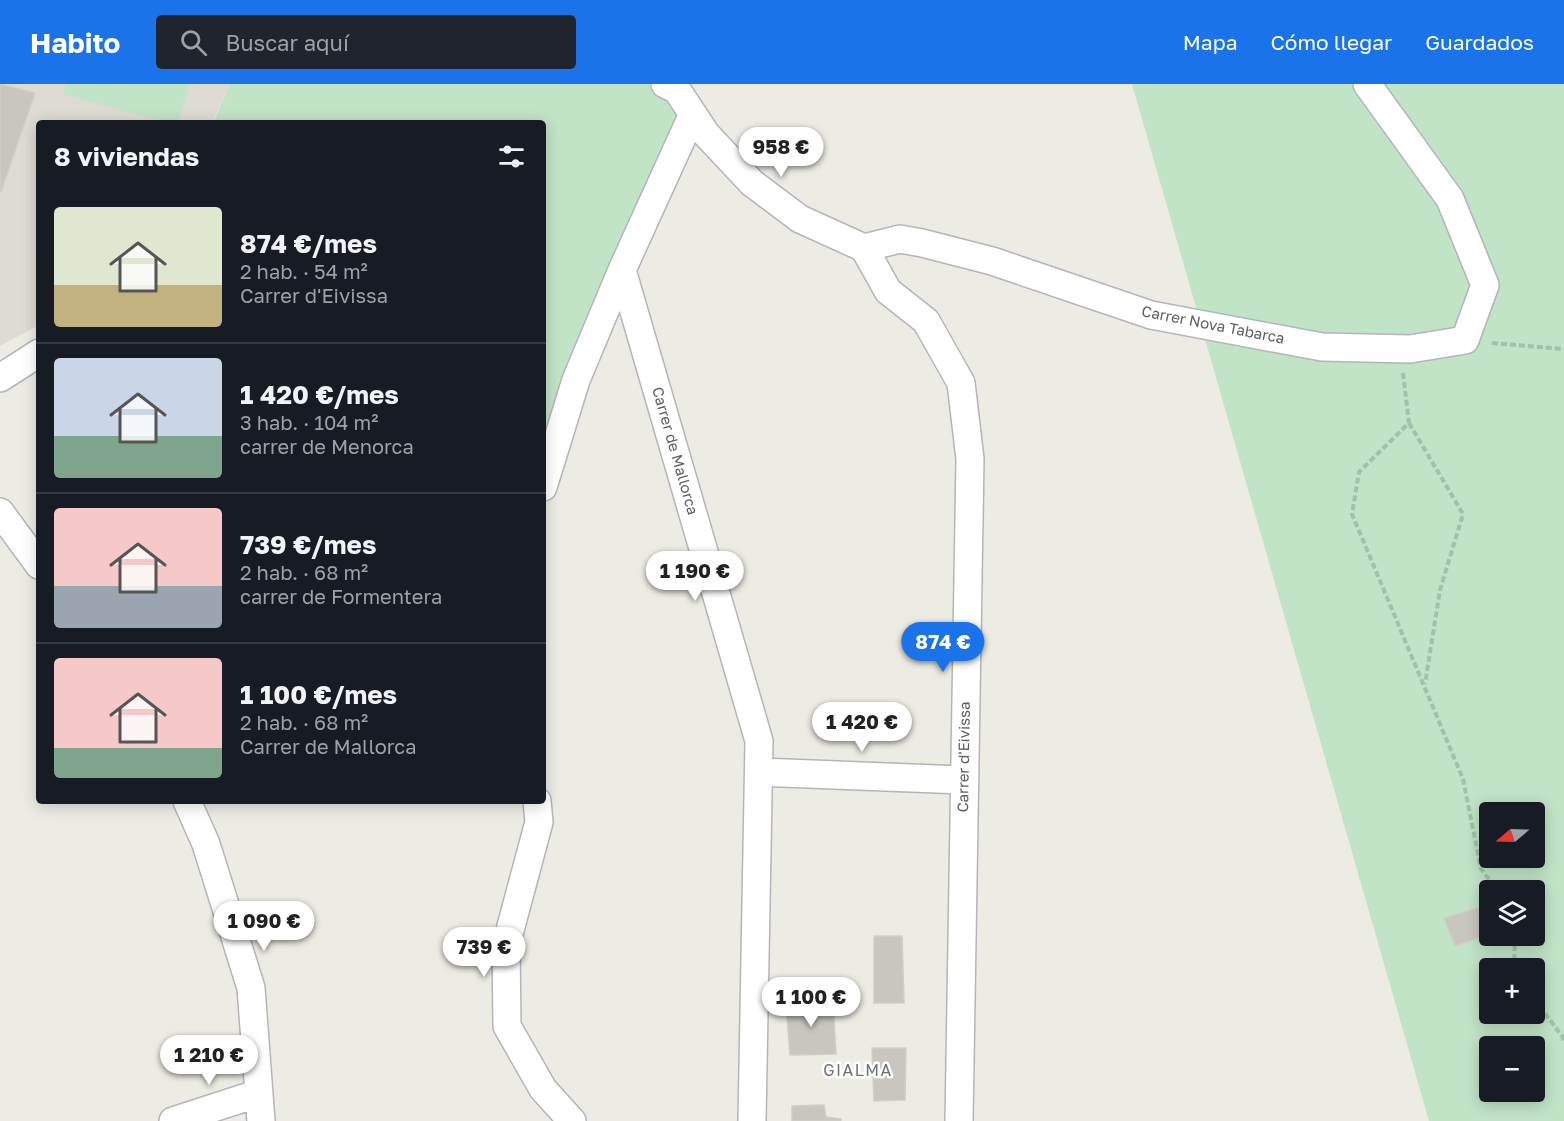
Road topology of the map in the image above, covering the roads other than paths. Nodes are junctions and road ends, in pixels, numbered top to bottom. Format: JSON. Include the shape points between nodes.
{"nodes":[{"id":1,"x":665,"y":84,"type":"edge"},
{"id":2,"x":1367,"y":84,"type":"edge"},
{"id":3,"x":692,"y":116,"type":"junction"},
{"id":4,"x":864,"y":248,"type":"junction"},
{"id":5,"x":622,"y":270,"type":"junction"},
{"id":6,"x":36,"y":355,"type":"edge"},
{"id":7,"x":0,"y":378,"type":"edge"},
{"id":8,"x":546,"y":477,"type":"edge"},
{"id":9,"x":0,"y":512,"type":"edge"},
{"id":10,"x":36,"y":561,"type":"edge"},
{"id":11,"x":759,"y":772,"type":"junction"},
{"id":12,"x":963,"y":780,"type":"junction"},
{"id":13,"x":188,"y":804,"type":"edge"},
{"id":14,"x":537,"y":804,"type":"edge"},
{"id":15,"x":259,"y":1093,"type":"junction"},
{"id":16,"x":172,"y":1121,"type":"edge"},
{"id":17,"x":261,"y":1121,"type":"edge"},
{"id":18,"x":572,"y":1121,"type":"edge"},
{"id":19,"x":752,"y":1121,"type":"edge"},
{"id":20,"x":959,"y":1121,"type":"edge"}],
"edges":[{"from":1,"to":3,"type":"street","via":[[677,90]]},
{"from":2,"to":4,"type":"street","name":"Carrer Nova Tabarca","via":[[1450,199],[1485,285],[1465,340],[1400,349],[1322,347],[1151,315],[992,261],[922,243],[900,239]]},
{"from":3,"to":4,"type":"street","via":[[752,183],[774,201],[801,219]]},
{"from":3,"to":5,"type":"street"},
{"from":4,"to":12,"type":"street","name":"Carrer d'Eivissa","via":[[888,291],[926,321],[961,383],[970,459]]},
{"from":5,"to":8,"type":"street","via":[[576,380]]},
{"from":5,"to":11,"type":"street","name":"Carrer de Mallorca","via":[[759,741]]},
{"from":6,"to":7,"type":"street"},
{"from":9,"to":10,"type":"street"},
{"from":11,"to":12,"type":"street"},
{"from":11,"to":19,"type":"street","name":"Carrer de Mallorca"},
{"from":12,"to":20,"type":"street","name":"Carrer d'Eivissa"},
{"from":13,"to":15,"type":"street","via":[[206,844],[251,988]]},
{"from":14,"to":18,"type":"street","via":[[539,822],[506,945],[507,1026],[543,1089]]},
{"from":15,"to":16,"type":"street"},
{"from":15,"to":17,"type":"street"}]}
